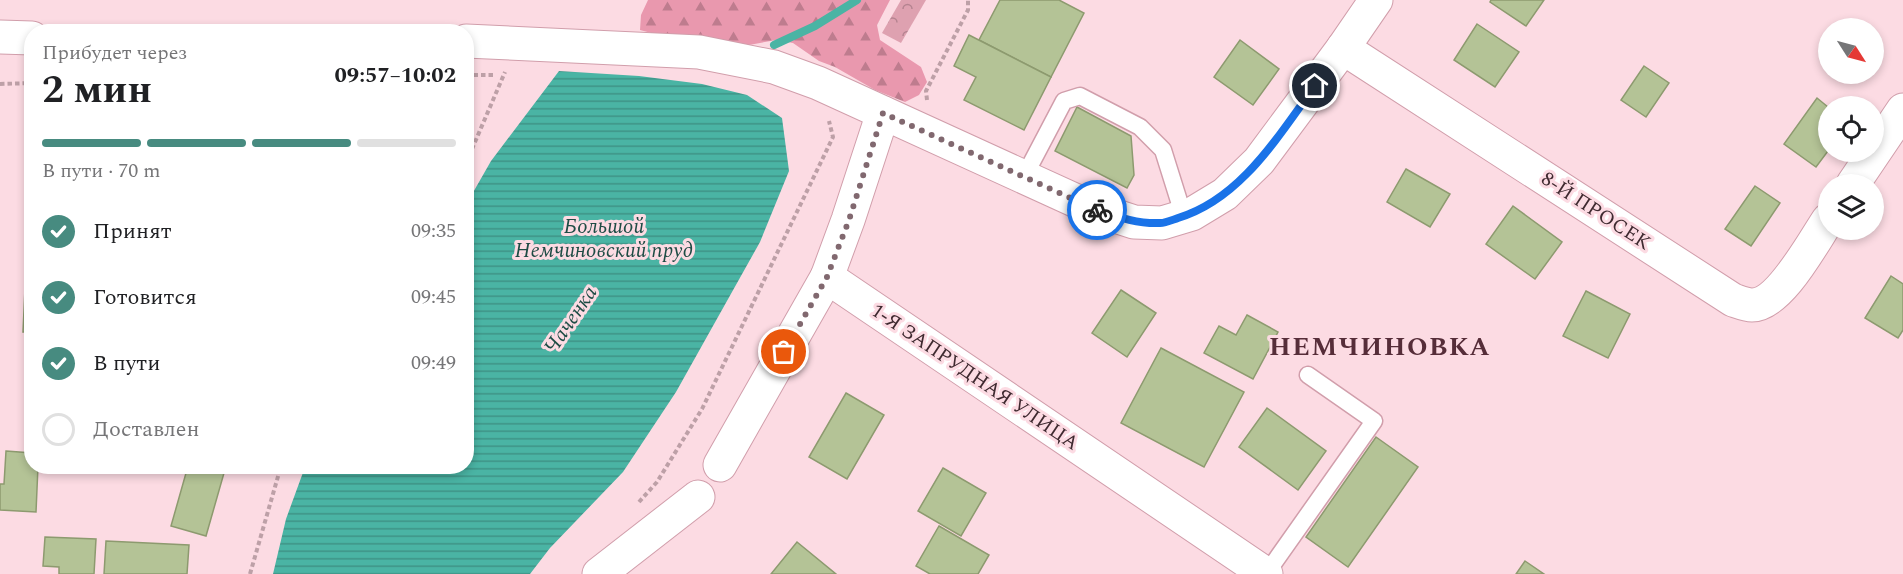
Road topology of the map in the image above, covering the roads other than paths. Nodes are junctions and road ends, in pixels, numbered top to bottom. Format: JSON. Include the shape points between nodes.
{"nodes":[{"id":1,"x":1376,"y":0,"type":"edge"},
{"id":2,"x":0,"y":37,"type":"edge"},
{"id":3,"x":24,"y":38,"type":"edge"},
{"id":4,"x":474,"y":44,"type":"edge"},
{"id":5,"x":1343,"y":48,"type":"junction"},
{"id":6,"x":1903,"y":110,"type":"edge"},
{"id":7,"x":883,"y":113,"type":"junction"},
{"id":8,"x":1859,"y":174,"type":"edge"},
{"id":9,"x":1024,"y":177,"type":"junction"},
{"id":10,"x":1184,"y":217,"type":"junction"},
{"id":11,"x":1818,"y":235,"type":"edge"},
{"id":12,"x":827,"y":277,"type":"junction"},
{"id":13,"x":1308,"y":375,"type":"dead end"},
{"id":14,"x":720,"y":465,"type":"dead end"},
{"id":15,"x":698,"y":497,"type":"dead end"},
{"id":16,"x":599,"y":574,"type":"edge"},
{"id":17,"x":1266,"y":574,"type":"edge"}],
"edges":[{"from":1,"to":5,"type":"street"},
{"from":2,"to":3,"type":"street"},
{"from":4,"to":7,"type":"street","via":[[514,58],[699,52],[774,67]]},
{"from":5,"to":10,"type":"street","via":[[1258,161],[1225,194]]},
{"from":5,"to":11,"type":"street","name":"8-Й ПРОСЕК","via":[[1733,300],[1752,305],[1768,300],[1781,290]]},
{"from":6,"to":8,"type":"street"},
{"from":7,"to":9,"type":"street"},
{"from":7,"to":12,"type":"street"},
{"from":9,"to":10,"type":"street","via":[[1094,209],[1134,222],[1162,223]]},
{"from":9,"to":10,"type":"lane","via":[[1064,101],[1080,96],[1140,127],[1163,150]]},
{"from":12,"to":14,"type":"street"},
{"from":12,"to":17,"type":"street","name":"1-Я ЗАПРУДНАЯ УЛИЦА"},
{"from":13,"to":17,"type":"lane","via":[[1374,421]]},
{"from":15,"to":16,"type":"street"}]}
